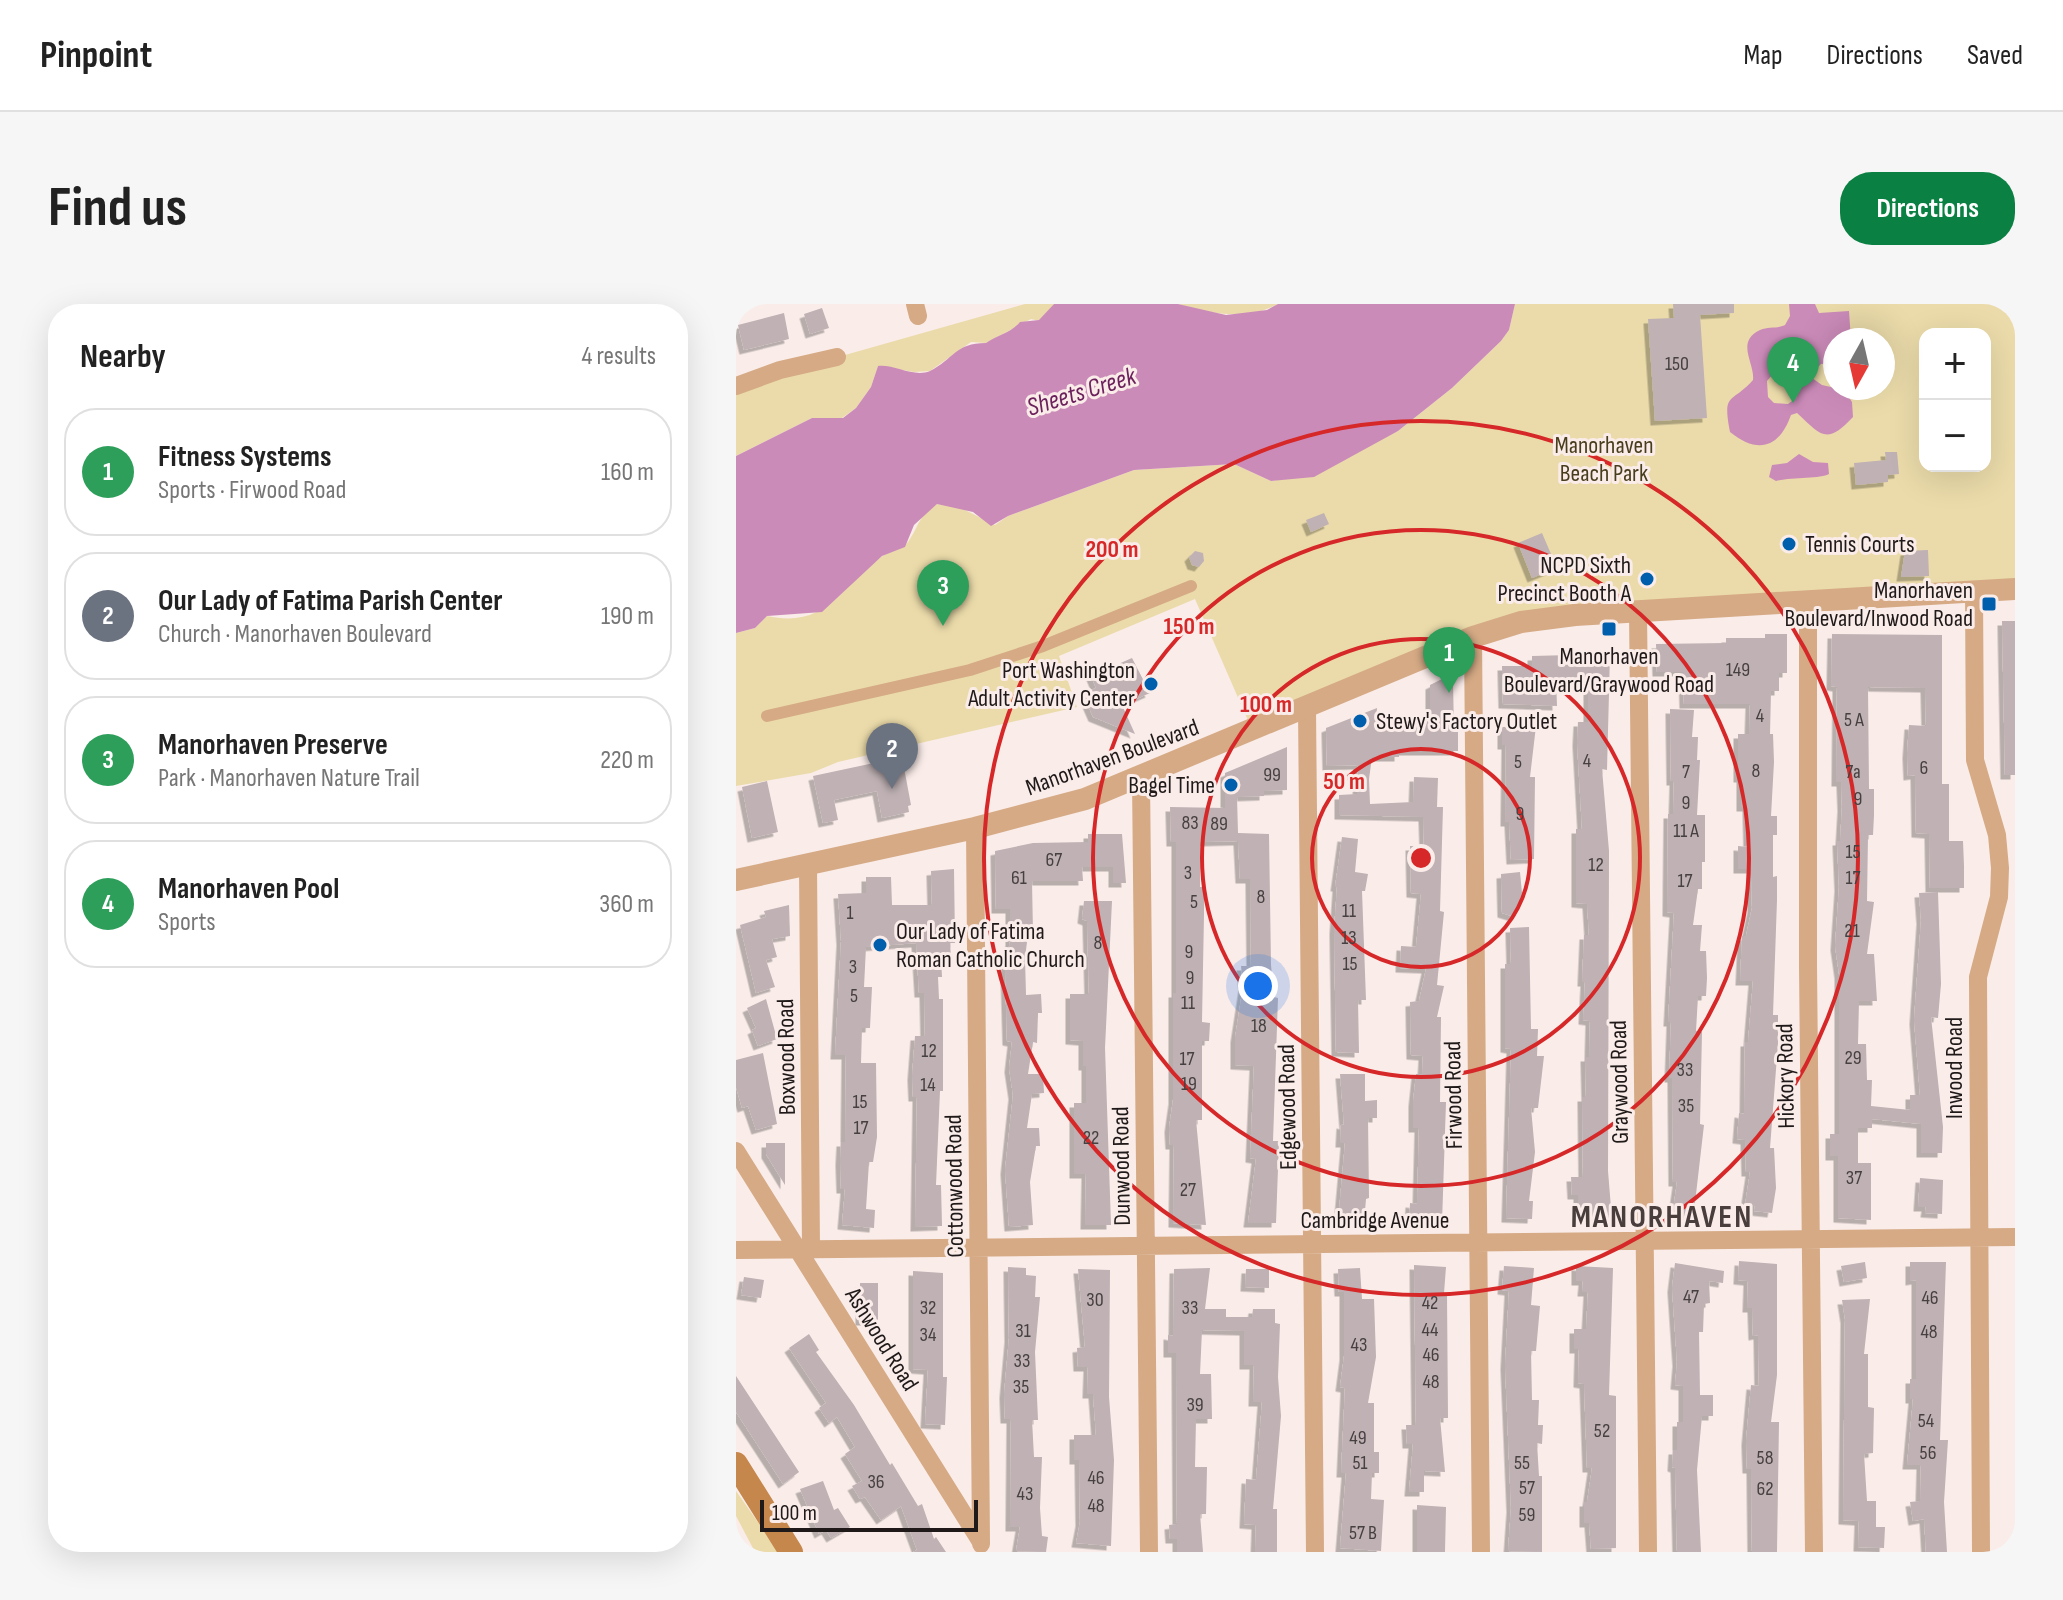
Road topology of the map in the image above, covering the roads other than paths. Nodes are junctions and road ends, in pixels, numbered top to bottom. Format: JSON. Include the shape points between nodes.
{"nodes":[{"id":1,"x":837,"y":357,"type":"dead end"},
{"id":2,"x":736,"y":386,"type":"edge"},
{"id":3,"x":1191,"y":586,"type":"dead end"},
{"id":4,"x":2015,"y":589,"type":"edge"},
{"id":5,"x":1974,"y":591,"type":"junction"},
{"id":6,"x":1808,"y":600,"type":"junction"},
{"id":7,"x":1638,"y":611,"type":"junction"},
{"id":8,"x":1473,"y":637,"type":"junction"},
{"id":9,"x":1307,"y":709,"type":"junction"},
{"id":10,"x":767,"y":716,"type":"dead end"},
{"id":11,"x":1141,"y":779,"type":"junction"},
{"id":12,"x":975,"y":828,"type":"junction"},
{"id":13,"x":808,"y":865,"type":"junction"},
{"id":14,"x":736,"y":880,"type":"edge"},
{"id":15,"x":736,"y":1151,"type":"edge"},
{"id":16,"x":2015,"y":1237,"type":"edge"},
{"id":17,"x":1978,"y":1238,"type":"junction"},
{"id":18,"x":1812,"y":1240,"type":"junction"},
{"id":19,"x":1645,"y":1241,"type":"junction"},
{"id":20,"x":1478,"y":1243,"type":"junction"},
{"id":21,"x":1312,"y":1244,"type":"junction"},
{"id":22,"x":1145,"y":1246,"type":"junction"},
{"id":23,"x":979,"y":1248,"type":"junction"},
{"id":24,"x":804,"y":1249,"type":"junction"},
{"id":25,"x":736,"y":1250,"type":"edge"},
{"id":26,"x":736,"y":1464,"type":"edge"},
{"id":27,"x":984,"y":1548,"type":"edge"},
{"id":28,"x":791,"y":1552,"type":"edge"},
{"id":29,"x":1149,"y":1552,"type":"edge"},
{"id":30,"x":1315,"y":1552,"type":"edge"},
{"id":31,"x":1481,"y":1552,"type":"edge"},
{"id":32,"x":1648,"y":1552,"type":"edge"},
{"id":33,"x":1814,"y":1552,"type":"edge"},
{"id":34,"x":1981,"y":1552,"type":"edge"}],
"edges":[{"from":1,"to":2,"type":"street"},
{"from":3,"to":10,"type":"street","via":[[970,670]]},
{"from":4,"to":5,"type":"street","name":"Manorhaven Boulevard"},
{"from":5,"to":6,"type":"street","name":"Manorhaven Boulevard"},
{"from":5,"to":17,"type":"street","name":"Inwood Road","via":[[1975,760],[1997,835],[2000,868],[1999,897],[1978,977]]},
{"from":6,"to":7,"type":"street","name":"Manorhaven Boulevard"},
{"from":6,"to":18,"type":"street","name":"Hickory Road"},
{"from":7,"to":8,"type":"street","name":"Manorhaven Boulevard","via":[[1521,622]]},
{"from":7,"to":19,"type":"street","name":"Graywood Road"},
{"from":8,"to":9,"type":"street","name":"Manorhaven Boulevard"},
{"from":8,"to":20,"type":"street","name":"Firwood Road"},
{"from":9,"to":11,"type":"street","name":"Manorhaven Boulevard"},
{"from":9,"to":21,"type":"street","name":"Edgewood Road"},
{"from":11,"to":12,"type":"street","name":"Manorhaven Boulevard"},
{"from":11,"to":22,"type":"street","name":"Dunwood Road"},
{"from":12,"to":13,"type":"street","name":"Manorhaven Boulevard"},
{"from":12,"to":23,"type":"street","name":"Cottonwood Road"},
{"from":13,"to":14,"type":"street","name":"Manorhaven Boulevard"},
{"from":13,"to":24,"type":"street","name":"Boxwood Road"},
{"from":15,"to":24,"type":"street","name":"Ashwood Road"},
{"from":16,"to":17,"type":"street","name":"Cambridge Avenue"},
{"from":17,"to":18,"type":"street","name":"Cambridge Avenue"},
{"from":17,"to":34,"type":"street","name":"Inwood Road"},
{"from":18,"to":19,"type":"street","name":"Cambridge Avenue"},
{"from":18,"to":33,"type":"street","name":"Hickory Road"},
{"from":19,"to":20,"type":"street","name":"Cambridge Avenue"},
{"from":19,"to":32,"type":"street","name":"Graywood Road"},
{"from":20,"to":21,"type":"street","name":"Cambridge Avenue"},
{"from":20,"to":31,"type":"street","name":"Firwood Road"},
{"from":21,"to":22,"type":"street","name":"Cambridge Avenue"},
{"from":21,"to":30,"type":"street","name":"Edgewood Road"},
{"from":22,"to":23,"type":"street","name":"Cambridge Avenue"},
{"from":22,"to":29,"type":"street","name":"Dunwood Road"},
{"from":23,"to":24,"type":"street","name":"Cambridge Avenue"},
{"from":23,"to":27,"type":"street","name":"Cottonwood Road"},
{"from":24,"to":25,"type":"street","name":"Cambridge Avenue"},
{"from":24,"to":27,"type":"street","name":"Ashwood Road"},
{"from":26,"to":28,"type":"main road"}]}
